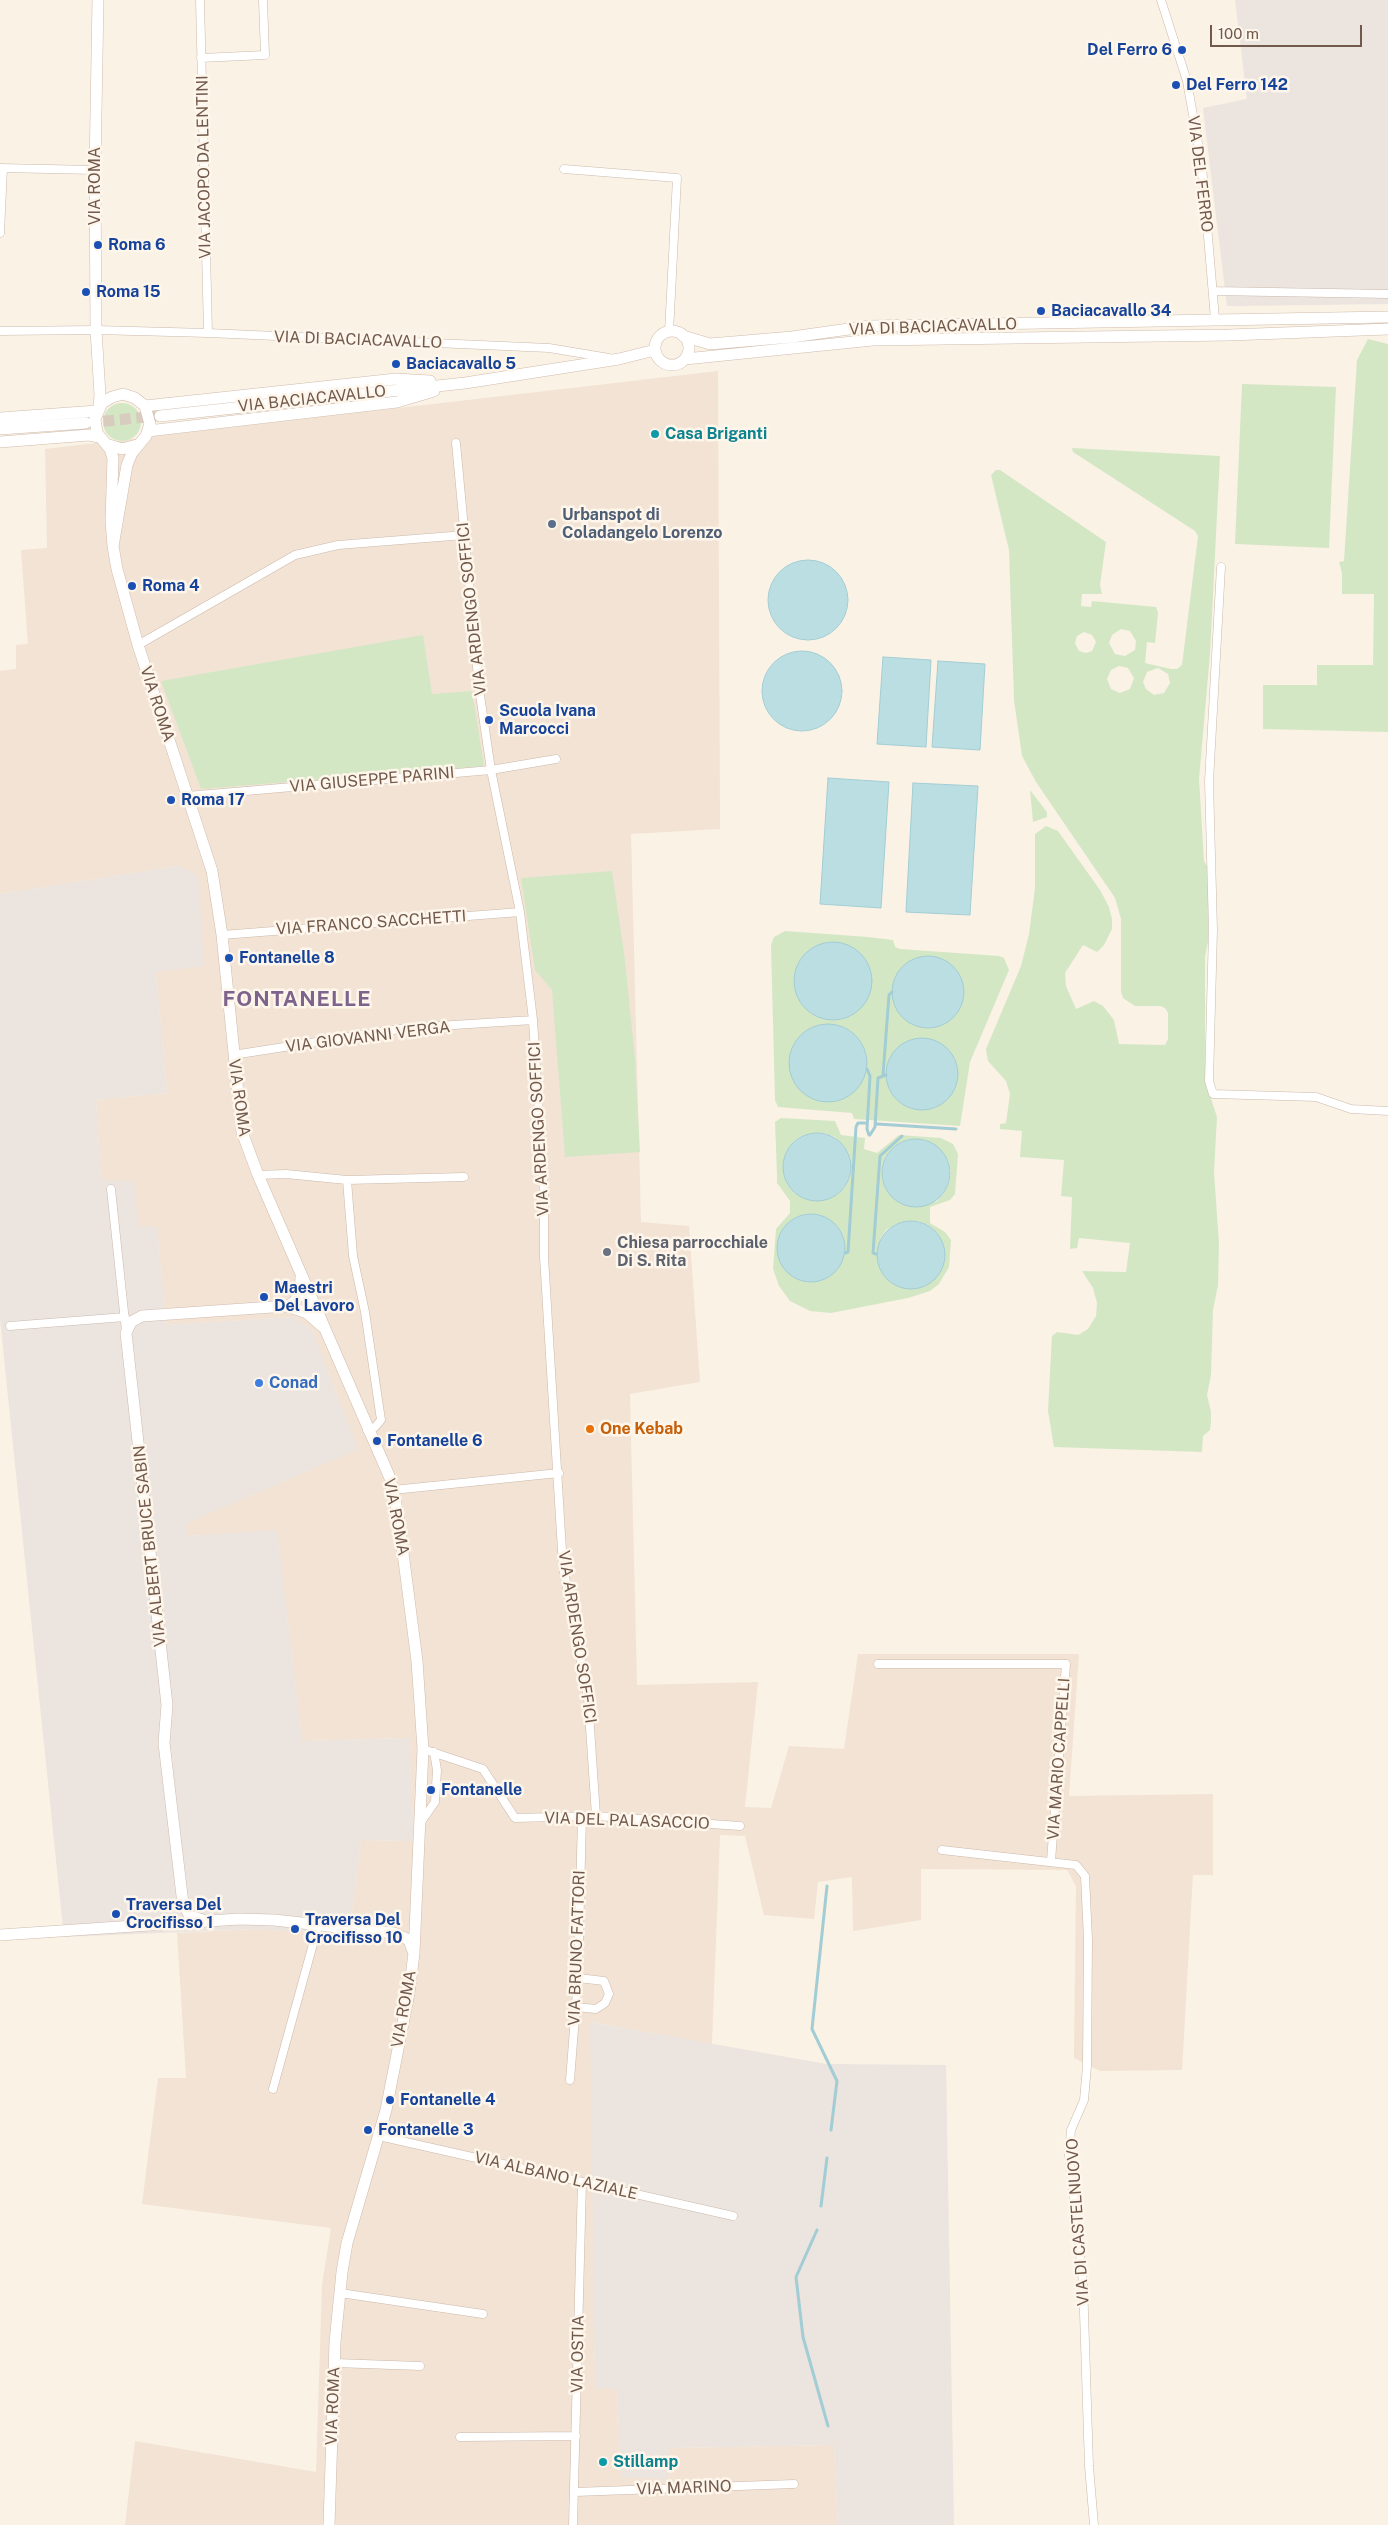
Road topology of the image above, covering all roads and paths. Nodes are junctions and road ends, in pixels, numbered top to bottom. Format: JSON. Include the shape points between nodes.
{"nodes":[{"id":1,"x":98,"y":0,"type":"edge"},
{"id":2,"x":200,"y":0,"type":"edge"},
{"id":3,"x":263,"y":0,"type":"edge"},
{"id":4,"x":1161,"y":0,"type":"edge"},
{"id":5,"x":201,"y":58,"type":"junction"},
{"id":6,"x":1,"y":168,"type":"edge"},
{"id":7,"x":564,"y":169,"type":"dead end"},
{"id":8,"x":94,"y":170,"type":"junction"},
{"id":9,"x":0,"y":233,"type":"edge"},
{"id":10,"x":1213,"y":291,"type":"junction"},
{"id":11,"x":1388,"y":294,"type":"edge"},
{"id":12,"x":1388,"y":317,"type":"edge"},
{"id":13,"x":1215,"y":320,"type":"junction"},
{"id":14,"x":1388,"y":329,"type":"edge"},
{"id":15,"x":96,"y":330,"type":"junction"},
{"id":16,"x":0,"y":332,"type":"edge"},
{"id":17,"x":669,"y":332,"type":"junction"},
{"id":18,"x":208,"y":334,"type":"junction"},
{"id":19,"x":683,"y":336,"type":"junction"},
{"id":20,"x":655,"y":350,"type":"junction"},
{"id":21,"x":619,"y":359,"type":"junction"},
{"id":22,"x":685,"y":360,"type":"junction"},
{"id":23,"x":98,"y":372,"type":"junction"},
{"id":24,"x":465,"y":383,"type":"junction"},
{"id":25,"x":117,"y":395,"type":"junction"},
{"id":26,"x":145,"y":406,"type":"junction"},
{"id":27,"x":98,"y":409,"type":"junction"},
{"id":28,"x":160,"y":416,"type":"tunnel mouth"},
{"id":29,"x":0,"y":418,"type":"edge"},
{"id":30,"x":86,"y":423,"type":"tunnel mouth"},
{"id":31,"x":0,"y":429,"type":"edge"},
{"id":32,"x":148,"y":431,"type":"junction"},
{"id":33,"x":102,"y":441,"type":"junction"},
{"id":34,"x":0,"y":442,"type":"edge"},
{"id":35,"x":456,"y":443,"type":"dead end"},
{"id":36,"x":138,"y":444,"type":"junction"},
{"id":37,"x":465,"y":535,"type":"junction"},
{"id":38,"x":113,"y":546,"type":"junction"},
{"id":39,"x":1222,"y":567,"type":"dead end"},
{"id":40,"x":138,"y":645,"type":"junction"},
{"id":41,"x":556,"y":759,"type":"dead end"},
{"id":42,"x":491,"y":770,"type":"junction"},
{"id":43,"x":187,"y":796,"type":"junction"},
{"id":44,"x":520,"y":912,"type":"junction"},
{"id":45,"x":222,"y":934,"type":"junction"},
{"id":46,"x":533,"y":1020,"type":"junction"},
{"id":47,"x":233,"y":1055,"type":"junction"},
{"id":48,"x":1388,"y":1111,"type":"edge"},
{"id":49,"x":258,"y":1175,"type":"junction"},
{"id":50,"x":464,"y":1177,"type":"dead end"},
{"id":51,"x":347,"y":1180,"type":"junction"},
{"id":52,"x":111,"y":1189,"type":"dead end"},
{"id":53,"x":300,"y":1270,"type":"junction"},
{"id":54,"x":123,"y":1299,"type":"junction"},
{"id":55,"x":287,"y":1306,"type":"junction"},
{"id":56,"x":142,"y":1316,"type":"junction"},
{"id":57,"x":125,"y":1317,"type":"junction"},
{"id":58,"x":10,"y":1326,"type":"dead end"},
{"id":59,"x":126,"y":1333,"type":"junction"},
{"id":60,"x":328,"y":1336,"type":"junction"},
{"id":61,"x":367,"y":1430,"type":"junction"},
{"id":62,"x":559,"y":1473,"type":"junction"},
{"id":63,"x":393,"y":1490,"type":"junction"},
{"id":64,"x":878,"y":1664,"type":"dead end"},
{"id":65,"x":423,"y":1749,"type":"junction"},
{"id":66,"x":434,"y":1752,"type":"junction"},
{"id":67,"x":582,"y":1816,"type":"junction"},
{"id":68,"x":596,"y":1816,"type":"junction"},
{"id":69,"x":421,"y":1822,"type":"junction"},
{"id":70,"x":740,"y":1826,"type":"dead end"},
{"id":71,"x":942,"y":1850,"type":"dead end"},
{"id":72,"x":1051,"y":1861,"type":"junction"},
{"id":73,"x":183,"y":1904,"type":"junction"},
{"id":74,"x":416,"y":1915,"type":"junction"},
{"id":75,"x":206,"y":1921,"type":"junction"},
{"id":76,"x":162,"y":1924,"type":"junction"},
{"id":77,"x":318,"y":1926,"type":"junction"},
{"id":78,"x":394,"y":1933,"type":"junction"},
{"id":79,"x":0,"y":1935,"type":"edge"},
{"id":80,"x":414,"y":1953,"type":"junction"},
{"id":81,"x":578,"y":1978,"type":"junction"},
{"id":82,"x":576,"y":2007,"type":"junction"},
{"id":83,"x":570,"y":2080,"type":"dead end"},
{"id":84,"x":273,"y":2089,"type":"dead end"},
{"id":85,"x":379,"y":2136,"type":"junction"},
{"id":86,"x":582,"y":2182,"type":"junction"},
{"id":87,"x":733,"y":2216,"type":"dead end"},
{"id":88,"x":340,"y":2293,"type":"junction"},
{"id":89,"x":483,"y":2314,"type":"dead end"},
{"id":90,"x":334,"y":2363,"type":"junction"},
{"id":91,"x":420,"y":2366,"type":"dead end"},
{"id":92,"x":576,"y":2436,"type":"junction"},
{"id":93,"x":460,"y":2437,"type":"dead end"},
{"id":94,"x":794,"y":2484,"type":"dead end"},
{"id":95,"x":575,"y":2492,"type":"junction"},
{"id":96,"x":329,"y":2525,"type":"edge"},
{"id":97,"x":573,"y":2525,"type":"edge"},
{"id":98,"x":1094,"y":2525,"type":"edge"}],
"edges":[{"from":1,"to":8,"type":"main road","name":"VIA ROMA"},
{"from":2,"to":5,"type":"street","name":"VIA JACOPO DA LENTINI"},
{"from":3,"to":5,"type":"street","via":[[265,55]]},
{"from":4,"to":10,"type":"street","name":"VIA DEL FERRO","via":[[1187,81],[1202,166]]},
{"from":5,"to":18,"type":"street","name":"VIA JACOPO DA LENTINI"},
{"from":6,"to":8,"type":"street"},
{"from":6,"to":9,"type":"street"},
{"from":7,"to":17,"type":"street","via":[[677,178]]},
{"from":8,"to":15,"type":"main road","name":"VIA ROMA"},
{"from":10,"to":11,"type":"street"},
{"from":10,"to":13,"type":"street","name":"VIA DEL FERRO"},
{"from":12,"to":13,"type":"main road"},
{"from":13,"to":19,"type":"main road","name":"VIA DI BACIACAVALLO","via":[[870,326],[792,338],[710,344]]},
{"from":14,"to":22,"type":"main road","name":"VIA DI BACIACAVALLO","via":[[873,340]]},
{"from":15,"to":16,"type":"street","name":"VIA DI BACIACAVALLO"},
{"from":15,"to":18,"type":"street","name":"VIA DI BACIACAVALLO"},
{"from":15,"to":23,"type":"main road","name":"VIA ROMA"},
{"from":17,"to":19,"type":"main road","name":"VIA DI BACIACAVALLO"},
{"from":17,"to":20,"type":"main road","via":[[659,338]]},
{"from":18,"to":21,"type":"street","name":"VIA DI BACIACAVALLO","via":[[549,348]]},
{"from":19,"to":22,"type":"main road","via":[[689,348]]},
{"from":20,"to":21,"type":"main road","name":"VIA DI BACIACAVALLO"},
{"from":20,"to":22,"type":"main road","name":"VIA DI BACIACAVALLO","via":[[656,356],[665,364],[678,364]]},
{"from":21,"to":24,"type":"main road","name":"VIA DI BACIACAVALLO"},
{"from":23,"to":25,"type":"main road","via":[[104,385]]},
{"from":23,"to":27,"type":"main road","name":"VIA ROMA"},
{"from":24,"to":26,"type":"main road","via":[[396,379]]},
{"from":24,"to":28,"type":"main road","name":"VIA BACIACAVALLO"},
{"from":24,"to":32,"type":"main road","via":[[397,402]]},
{"from":25,"to":26,"type":"main road","via":[[130,396]]},
{"from":25,"to":27,"type":"main road","via":[[107,399]]},
{"from":26,"to":32,"type":"main road","via":[[149,418]]},
{"from":27,"to":29,"type":"main road"},
{"from":27,"to":33,"type":"main road","name":"VIA ROMA","via":[[95,424]]},
{"from":30,"to":31,"type":"main road"},
{"from":32,"to":36,"type":"main road","name":"VIA ROMA"},
{"from":33,"to":34,"type":"main road","via":[[89,435]]},
{"from":33,"to":36,"type":"main road","via":[[122,449]]},
{"from":33,"to":38,"type":"main road","name":"VIA ROMA","via":[[113,458],[110,510]]},
{"from":35,"to":37,"type":"street","name":"VIA ARDENGO SOFFICI"},
{"from":36,"to":38,"type":"main road","name":"VIA ROMA","via":[[127,465]]},
{"from":37,"to":40,"type":"street","via":[[338,545],[295,555]]},
{"from":37,"to":42,"type":"street","name":"VIA ARDENGO SOFFICI","via":[[479,688]]},
{"from":38,"to":40,"type":"main road","name":"VIA ROMA","via":[[121,591]]},
{"from":39,"to":48,"type":"street","via":[[1209,781],[1212,930],[1209,1081],[1213,1094],[1316,1097],[1351,1109]]},
{"from":40,"to":43,"type":"main road","name":"VIA ROMA"},
{"from":41,"to":42,"type":"street","name":"VIA GIUSEPPE PARINI"},
{"from":42,"to":43,"type":"street","name":"VIA GIUSEPPE PARINI"},
{"from":42,"to":44,"type":"street","name":"VIA ARDENGO SOFFICI"},
{"from":43,"to":45,"type":"main road","name":"VIA ROMA","via":[[212,871]]},
{"from":44,"to":45,"type":"street","name":"VIA FRANCO SACCHETTI"},
{"from":44,"to":46,"type":"street","name":"VIA ARDENGO SOFFICI"},
{"from":45,"to":47,"type":"main road","name":"VIA ROMA"},
{"from":46,"to":47,"type":"street","name":"VIA GIOVANNI VERGA","via":[[406,1028]]},
{"from":46,"to":62,"type":"street","name":"VIA ARDENGO SOFFICI","via":[[544,1194],[544,1257]]},
{"from":47,"to":49,"type":"main road","name":"VIA ROMA","via":[[242,1132]]},
{"from":49,"to":51,"type":"street","via":[[286,1174]]},
{"from":49,"to":53,"type":"main road","name":"VIA ROMA"},
{"from":50,"to":51,"type":"street"},
{"from":51,"to":61,"type":"street","via":[[353,1256],[381,1420]]},
{"from":52,"to":54,"type":"street","name":"VIA ALBERT BRUCE SABIN"},
{"from":53,"to":55,"type":"main road","via":[[300,1295]]},
{"from":53,"to":60,"type":"main road","name":"VIA ROMA"},
{"from":54,"to":56,"type":"street","via":[[130,1313]]},
{"from":54,"to":57,"type":"street","name":"VIA ALBERT BRUCE SABIN"},
{"from":55,"to":56,"type":"main road"},
{"from":55,"to":60,"type":"main road","via":[[314,1317]]},
{"from":56,"to":59,"type":"main road","via":[[131,1322]]},
{"from":57,"to":58,"type":"street"},
{"from":57,"to":59,"type":"street","name":"VIA ALBERT BRUCE SABIN"},
{"from":59,"to":73,"type":"main road","name":"VIA ALBERT BRUCE SABIN","via":[[167,1705],[164,1743]]},
{"from":60,"to":61,"type":"main road","name":"VIA ROMA"},
{"from":61,"to":63,"type":"main road","name":"VIA ROMA"},
{"from":62,"to":63,"type":"street"},
{"from":62,"to":68,"type":"street","name":"VIA ARDENGO SOFFICI","via":[[563,1567],[588,1698]]},
{"from":63,"to":65,"type":"main road","name":"VIA ROMA","via":[[417,1661]]},
{"from":64,"to":72,"type":"street","name":"VIA MARIO CAPPELLI","via":[[1066,1664]]},
{"from":65,"to":66,"type":"street","name":"VIA DEL PALASACCIO"},
{"from":65,"to":69,"type":"main road","name":"VIA ROMA"},
{"from":66,"to":67,"type":"street","name":"VIA DEL PALASACCIO","via":[[483,1769],[515,1818]]},
{"from":66,"to":69,"type":"street","via":[[437,1770],[435,1802]]},
{"from":67,"to":68,"type":"street","name":"VIA DEL PALASACCIO"},
{"from":67,"to":81,"type":"street","name":"VIA BRUNO FATTORI"},
{"from":68,"to":70,"type":"street","name":"VIA DEL PALASACCIO"},
{"from":69,"to":74,"type":"main road","name":"VIA ROMA"},
{"from":71,"to":72,"type":"street"},
{"from":72,"to":98,"type":"street","name":"VIA DI CASTELNUOVO","via":[[1076,1865],[1085,1876],[1086,1884],[1087,2066],[1084,2100],[1071,2130],[1069,2155],[1083,2282]]},
{"from":73,"to":75,"type":"main road","via":[[190,1916]]},
{"from":73,"to":76,"type":"main road","via":[[179,1916]]},
{"from":74,"to":78,"type":"main road","via":[[411,1926]]},
{"from":74,"to":80,"type":"main road","name":"VIA ROMA"},
{"from":75,"to":76,"type":"main road"},
{"from":75,"to":77,"type":"main road","via":[[274,1920]]},
{"from":76,"to":79,"type":"main road"},
{"from":77,"to":78,"type":"main road"},
{"from":77,"to":84,"type":"street"},
{"from":78,"to":80,"type":"main road","via":[[409,1940]]},
{"from":80,"to":85,"type":"main road","name":"VIA ROMA","via":[[409,1993]]},
{"from":81,"to":82,"type":"street","name":"VIA BRUNO FATTORI"},
{"from":81,"to":82,"type":"street","via":[[604,1982],[609,1994],[605,2003],[596,2009]]},
{"from":82,"to":83,"type":"street","name":"VIA BRUNO FATTORI"},
{"from":85,"to":86,"type":"street","name":"VIA ALBANO LAZIALE"},
{"from":85,"to":88,"type":"main road","name":"VIA ROMA","via":[[347,2243]]},
{"from":86,"to":87,"type":"street","name":"VIA ALBANO LAZIALE"},
{"from":86,"to":92,"type":"street","name":"VIA OSTIA"},
{"from":88,"to":89,"type":"street"},
{"from":88,"to":90,"type":"main road","name":"VIA ROMA"},
{"from":90,"to":91,"type":"street"},
{"from":90,"to":96,"type":"main road","name":"VIA ROMA"},
{"from":92,"to":93,"type":"street"},
{"from":92,"to":95,"type":"street","name":"VIA OSTIA"},
{"from":94,"to":95,"type":"street","name":"VIA MARINO"},
{"from":95,"to":97,"type":"street","name":"VIA OSTIA"}]}
